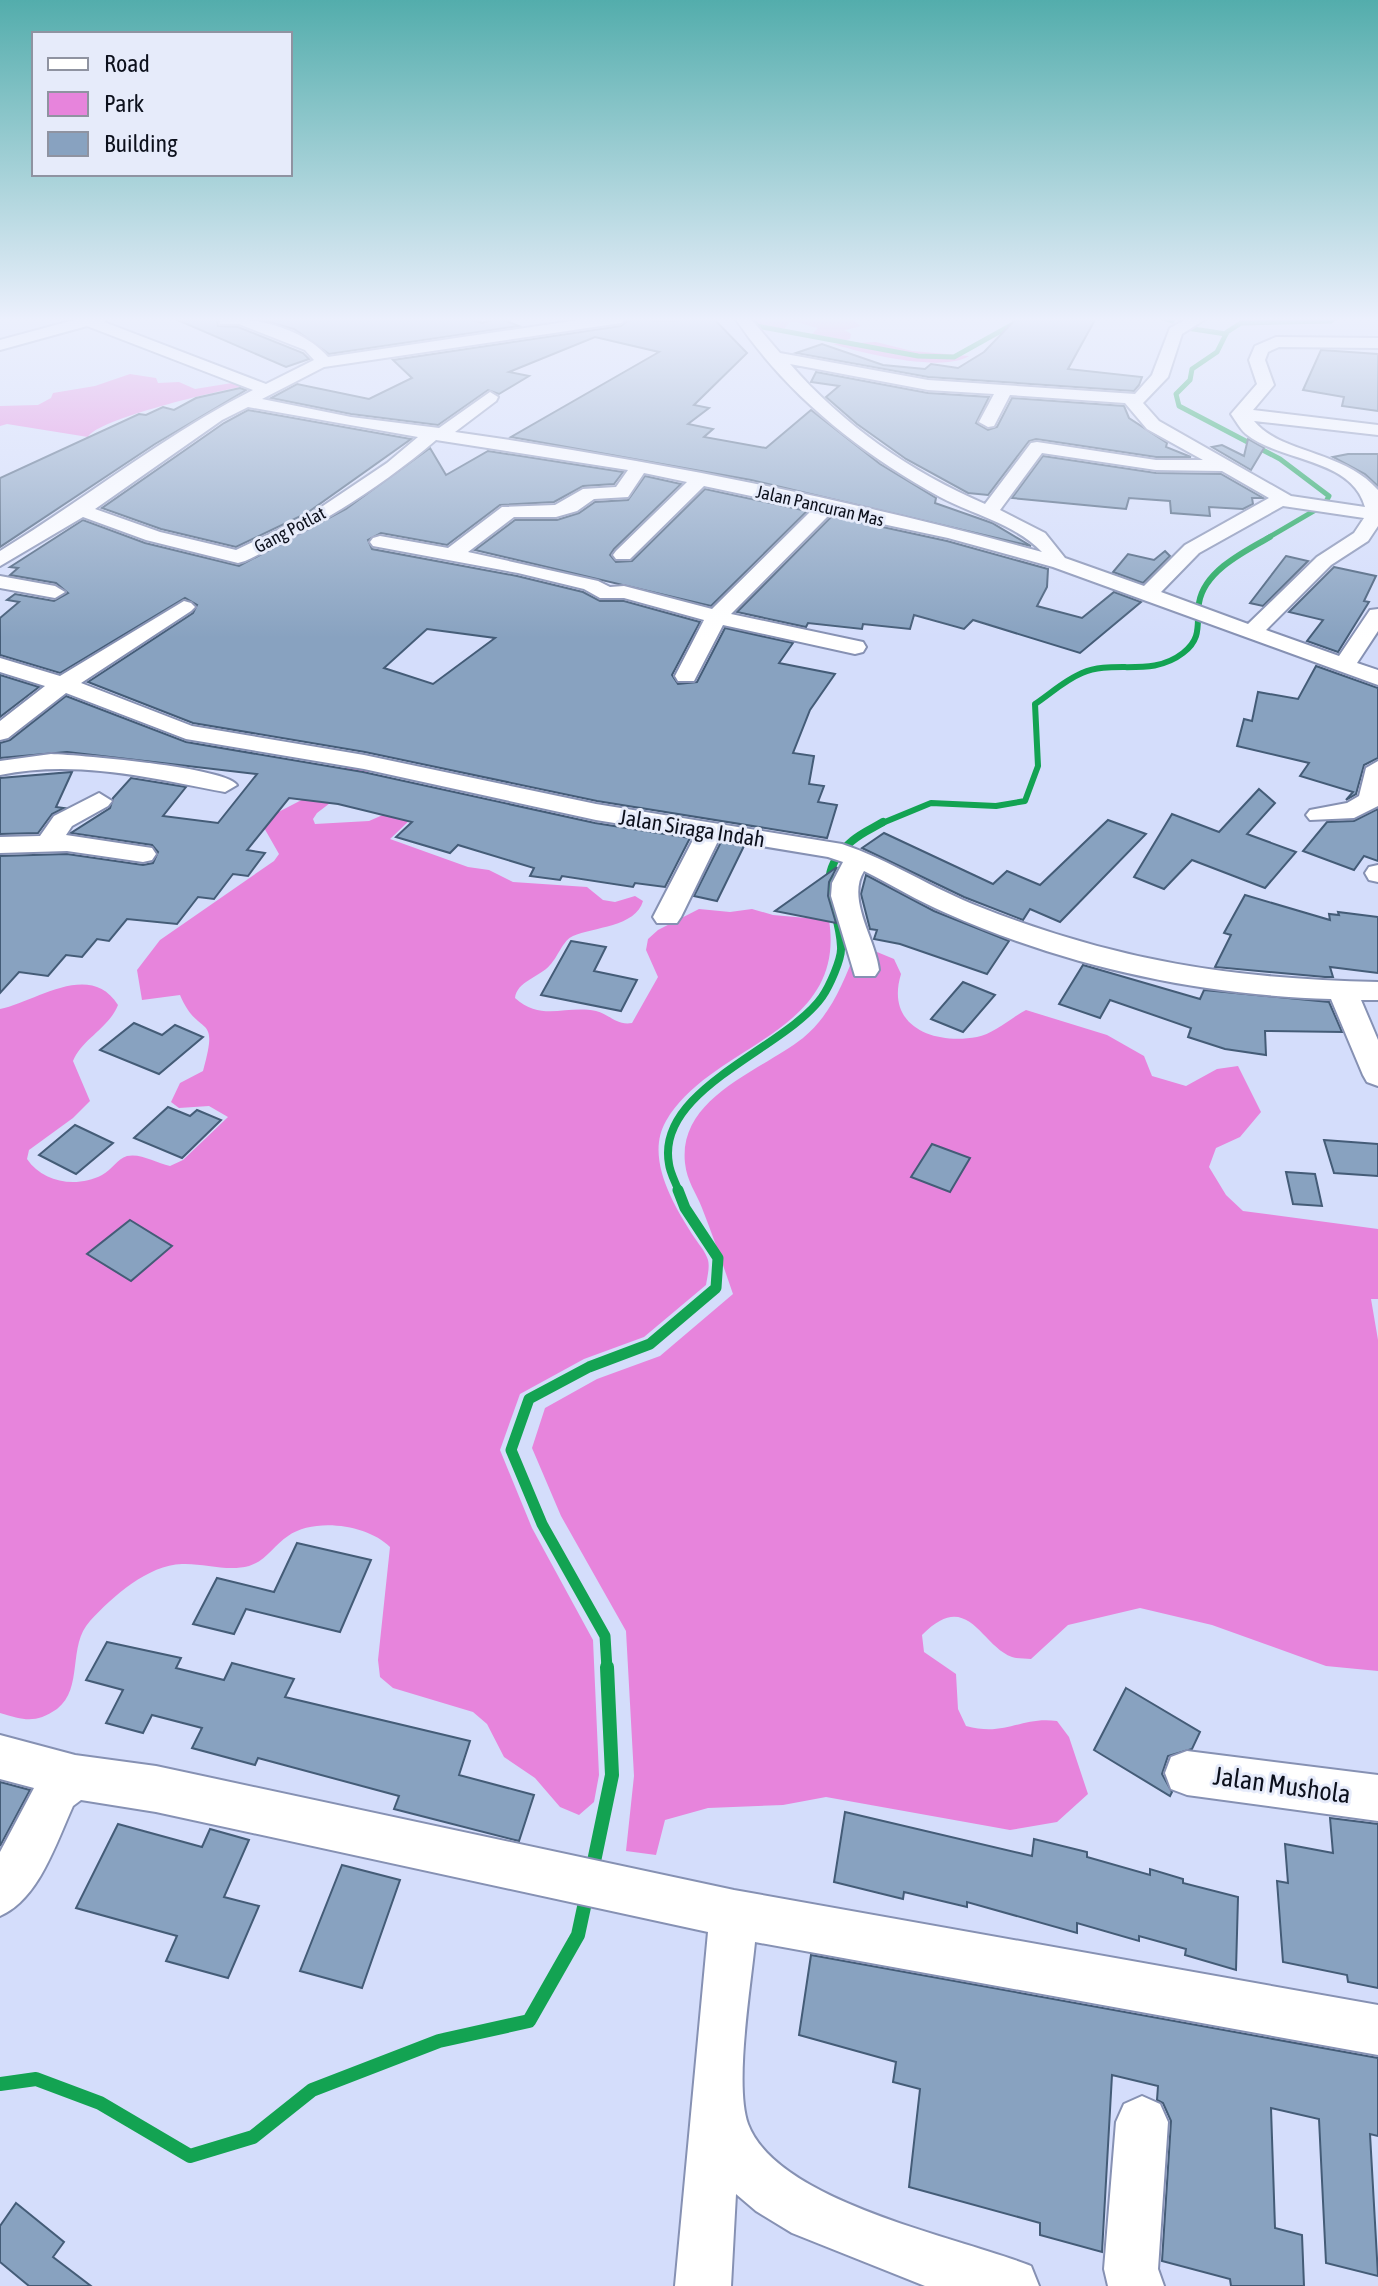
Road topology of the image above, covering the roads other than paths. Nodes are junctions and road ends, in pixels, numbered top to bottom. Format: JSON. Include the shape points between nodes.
{"nodes":[{"id":1,"x":206,"y":425,"type":"edge"},
{"id":2,"x":375,"y":425,"type":"edge"},
{"id":3,"x":449,"y":425,"type":"edge"},
{"id":4,"x":842,"y":425,"type":"edge"},
{"id":5,"x":1153,"y":425,"type":"edge"},
{"id":6,"x":1249,"y":425,"type":"edge"},
{"id":7,"x":1332,"y":425,"type":"edge"},
{"id":8,"x":1378,"y":430,"type":"edge"},
{"id":9,"x":438,"y":432,"type":"junction"},
{"id":10,"x":1224,"y":465,"type":"junction"},
{"id":11,"x":640,"y":466,"type":"junction"},
{"id":12,"x":700,"y":480,"type":"junction"},
{"id":13,"x":1281,"y":500,"type":"junction"},
{"id":14,"x":826,"y":507,"type":"junction"},
{"id":15,"x":1376,"y":509,"type":"edge"},
{"id":16,"x":81,"y":510,"type":"junction"},
{"id":17,"x":989,"y":512,"type":"junction"},
{"id":18,"x":380,"y":542,"type":"dead end"},
{"id":19,"x":623,"y":555,"type":"dead end"},
{"id":20,"x":450,"y":556,"type":"junction"},
{"id":21,"x":0,"y":560,"type":"edge"},
{"id":22,"x":1060,"y":563,"type":"junction"},
{"id":23,"x":0,"y":582,"type":"edge"},
{"id":24,"x":55,"y":592,"type":"dead end"},
{"id":25,"x":1148,"y":594,"type":"junction"},
{"id":26,"x":184,"y":607,"type":"dead end"},
{"id":27,"x":1378,"y":615,"type":"edge"},
{"id":28,"x":716,"y":617,"type":"junction"},
{"id":29,"x":1245,"y":632,"type":"junction"},
{"id":30,"x":855,"y":647,"type":"dead end"},
{"id":31,"x":0,"y":665,"type":"edge"},
{"id":32,"x":1343,"y":667,"type":"junction"},
{"id":33,"x":686,"y":676,"type":"dead end"},
{"id":34,"x":1378,"y":678,"type":"edge"},
{"id":35,"x":60,"y":683,"type":"junction"},
{"id":36,"x":0,"y":733,"type":"edge"},
{"id":37,"x":0,"y":768,"type":"edge"},
{"id":38,"x":1378,"y":768,"type":"edge"},
{"id":39,"x":225,"y":785,"type":"dead end"},
{"id":40,"x":99,"y":801,"type":"dead end"},
{"id":41,"x":1319,"y":815,"type":"dead end"},
{"id":42,"x":711,"y":830,"type":"junction"},
{"id":43,"x":0,"y":845,"type":"edge"},
{"id":44,"x":46,"y":846,"type":"junction"},
{"id":45,"x":143,"y":854,"type":"dead end"},
{"id":46,"x":851,"y":856,"type":"junction"},
{"id":47,"x":667,"y":917,"type":"dead end"},
{"id":48,"x":865,"y":970,"type":"dead end"},
{"id":49,"x":1342,"y":990,"type":"junction"},
{"id":50,"x":1378,"y":991,"type":"edge"},
{"id":51,"x":1378,"y":1075,"type":"edge"},
{"id":52,"x":0,"y":1757,"type":"edge"},
{"id":53,"x":1187,"y":1773,"type":"dead end"},
{"id":54,"x":75,"y":1777,"type":"junction"},
{"id":55,"x":1378,"y":1798,"type":"edge"},
{"id":56,"x":0,"y":1892,"type":"edge"},
{"id":57,"x":734,"y":1914,"type":"junction"},
{"id":58,"x":1378,"y":2030,"type":"edge"},
{"id":59,"x":718,"y":2094,"type":"junction"},
{"id":60,"x":1142,"y":2122,"type":"dead end"},
{"id":61,"x":703,"y":2286,"type":"edge"},
{"id":62,"x":1011,"y":2286,"type":"edge"},
{"id":63,"x":1136,"y":2286,"type":"edge"}],
"edges":[{"from":1,"to":16,"type":"street"},
{"from":2,"to":9,"type":"street","name":"Jalan Pancuran Mas"},
{"from":3,"to":9,"type":"street","name":"Gang Potlat"},
{"from":4,"to":17,"type":"street","via":[[896,464]]},
{"from":5,"to":10,"type":"street"},
{"from":6,"to":15,"type":"street","via":[[1353,477],[1366,488]]},
{"from":7,"to":8,"type":"street"},
{"from":9,"to":11,"type":"street","name":"Jalan Pancuran Mas"},
{"from":9,"to":16,"type":"street","name":"Gang Potlat","via":[[315,520],[238,557],[153,536]]},
{"from":10,"to":13,"type":"street"},
{"from":10,"to":17,"type":"street","via":[[1156,465],[1037,447]]},
{"from":11,"to":12,"type":"street","name":"Jalan Pancuran Mas"},
{"from":11,"to":20,"type":"street","via":[[621,493],[590,493],[556,511],[509,511]]},
{"from":12,"to":14,"type":"street","name":"Jalan Pancuran Mas"},
{"from":12,"to":19,"type":"street"},
{"from":13,"to":15,"type":"street","via":[[1344,510]]},
{"from":13,"to":25,"type":"street","via":[[1192,549]]},
{"from":14,"to":22,"type":"street","name":"Jalan Pancuran Mas"},
{"from":14,"to":28,"type":"street"},
{"from":15,"to":29,"type":"street","via":[[1361,537],[1324,561]]},
{"from":16,"to":21,"type":"street"},
{"from":17,"to":22,"type":"street","via":[[1043,538]]},
{"from":18,"to":20,"type":"street"},
{"from":20,"to":28,"type":"street","via":[[518,567],[607,594],[624,592]]},
{"from":22,"to":25,"type":"street","name":"Jalan Pancuran Mas"},
{"from":23,"to":24,"type":"street"},
{"from":25,"to":29,"type":"street","name":"Jalan Pancuran Mas"},
{"from":26,"to":35,"type":"street","via":[[139,640]]},
{"from":27,"to":32,"type":"street"},
{"from":28,"to":30,"type":"street"},
{"from":28,"to":33,"type":"street"},
{"from":29,"to":32,"type":"street","name":"Jalan Pancuran Mas"},
{"from":31,"to":35,"type":"street","name":"Jalan Siraga Indah"},
{"from":32,"to":34,"type":"street","name":"Jalan Pancuran Mas"},
{"from":35,"to":36,"type":"street"},
{"from":35,"to":42,"type":"street","name":"Jalan Siraga Indah","via":[[186,732]]},
{"from":37,"to":39,"type":"street","via":[[30,762],[101,766]]},
{"from":38,"to":41,"type":"street","via":[[1371,800],[1354,810]]},
{"from":40,"to":44,"type":"street","via":[[63,821]]},
{"from":42,"to":46,"type":"street","name":"Jalan Siraga Indah"},
{"from":42,"to":47,"type":"street"},
{"from":43,"to":44,"type":"street"},
{"from":44,"to":45,"type":"street","via":[[67,843]]},
{"from":46,"to":48,"type":"street","via":[[844,901],[862,942]]},
{"from":46,"to":49,"type":"street","name":"Jalan Siraga Indah","via":[[968,913],[1119,960],[1186,978]]},
{"from":49,"to":50,"type":"street","name":"Jalan Siraga Indah"},
{"from":49,"to":51,"type":"street"},
{"from":52,"to":54,"type":"street"},
{"from":53,"to":55,"type":"street","name":"Jalan Mushola"},
{"from":54,"to":56,"type":"street","via":[[57,1790],[29,1850]]},
{"from":54,"to":57,"type":"street","via":[[156,1789]]},
{"from":57,"to":58,"type":"street"},
{"from":57,"to":59,"type":"street"},
{"from":59,"to":61,"type":"street","via":[[713,2185],[703,2234]]},
{"from":59,"to":62,"type":"street","via":[[726,2138],[754,2178],[819,2220]]},
{"from":60,"to":63,"type":"street","via":[[1131,2269]]}]}
